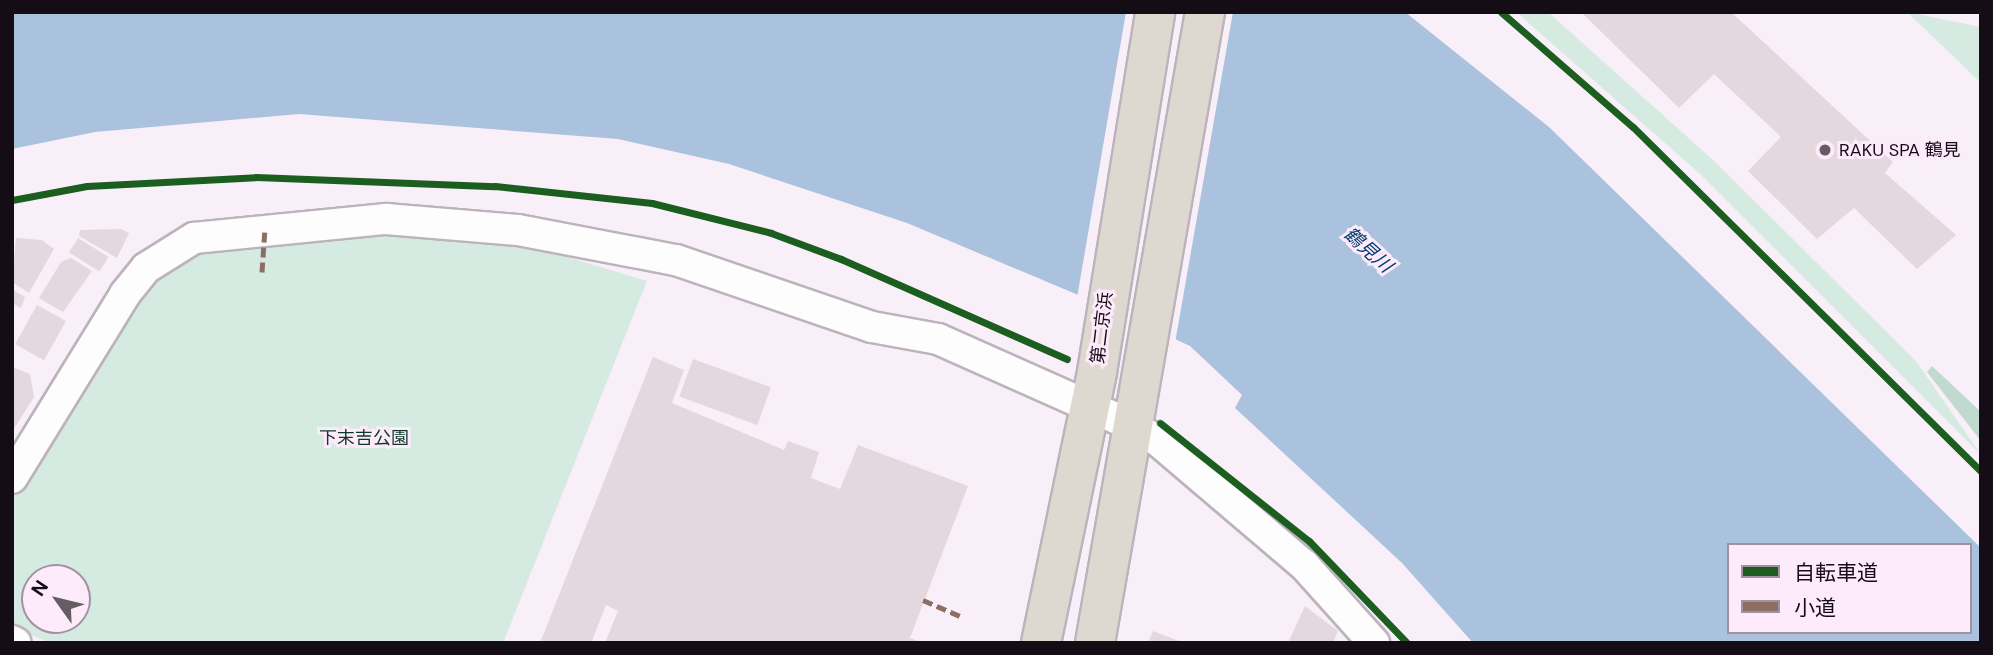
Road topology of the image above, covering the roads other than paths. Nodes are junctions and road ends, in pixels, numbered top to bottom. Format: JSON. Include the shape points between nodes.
{"nodes":[{"id":1,"x":1155,"y":12,"type":"edge"},
{"id":2,"x":1205,"y":12,"type":"edge"},
{"id":3,"x":1089,"y":410,"type":"junction"},
{"id":4,"x":1129,"y":424,"type":"junction"},
{"id":5,"x":12,"y":478,"type":"edge"},
{"id":6,"x":1041,"y":643,"type":"edge"},
{"id":7,"x":1095,"y":643,"type":"edge"},
{"id":8,"x":1374,"y":643,"type":"edge"}],
"edges":[{"from":1,"to":3,"type":"highway","name":"第二京浜"},
{"from":2,"to":4,"type":"highway"},
{"from":3,"to":4,"type":"street"},
{"from":3,"to":5,"type":"street","via":[[938,340],[872,327],[676,260],[518,230],[386,219],[234,231],[194,238],[168,251],[125,294]]},
{"from":3,"to":6,"type":"highway","name":"第二京浜"},
{"from":4,"to":7,"type":"highway"},
{"from":4,"to":8,"type":"street","via":[[1157,440],[1304,565]]}]}
